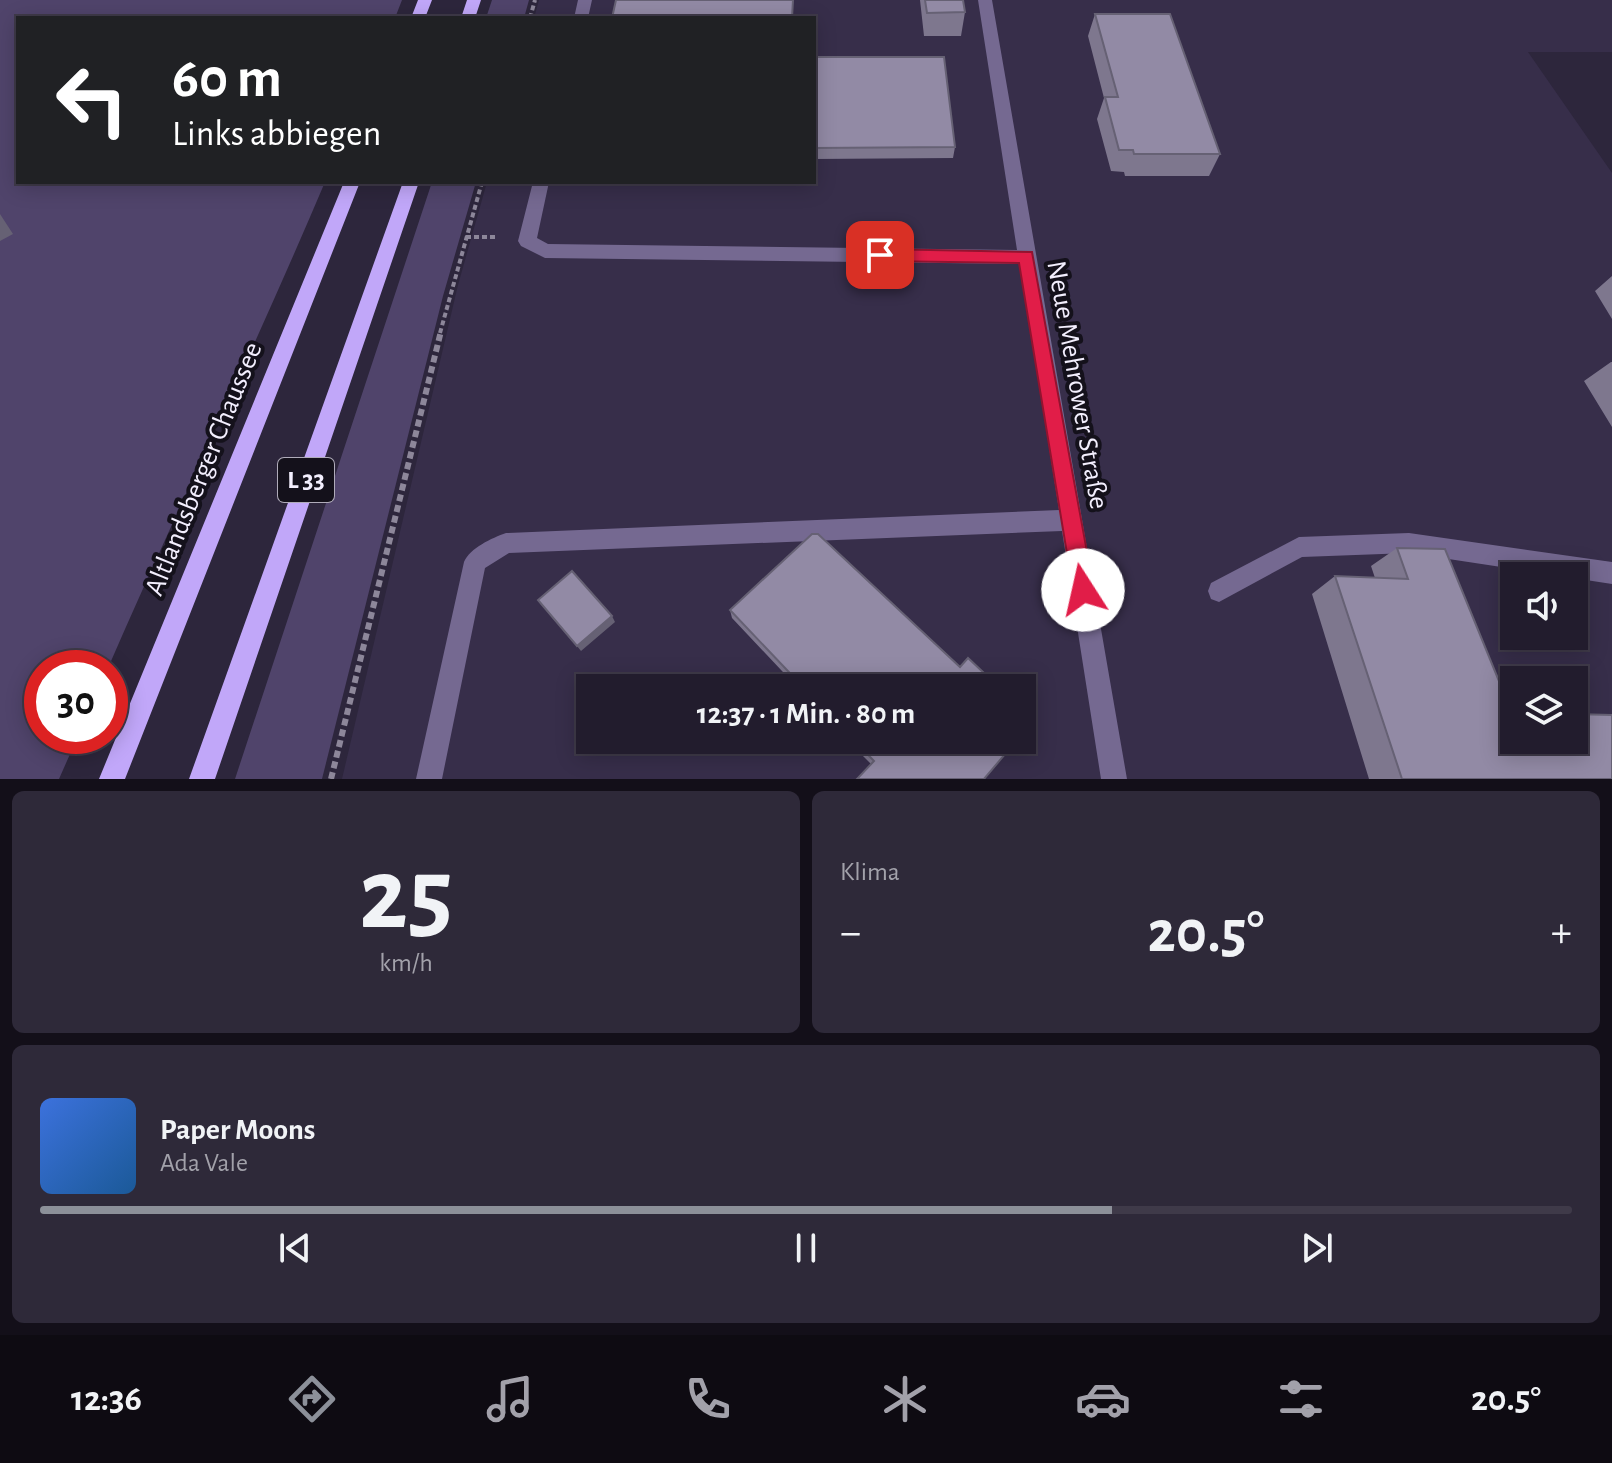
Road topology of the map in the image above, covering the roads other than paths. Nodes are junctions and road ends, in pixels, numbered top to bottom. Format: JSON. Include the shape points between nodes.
{"nodes":[{"id":1,"x":985,"y":0,"type":"edge"},
{"id":2,"x":351,"y":184,"type":"edge"},
{"id":3,"x":410,"y":184,"type":"edge"},
{"id":4,"x":541,"y":184,"type":"edge"},
{"id":5,"x":1026,"y":257,"type":"junction"},
{"id":6,"x":1072,"y":520,"type":"junction"},
{"id":7,"x":1612,"y":573,"type":"edge"},
{"id":8,"x":1219,"y":591,"type":"dead end"},
{"id":9,"x":112,"y":779,"type":"edge"},
{"id":10,"x":202,"y":779,"type":"edge"},
{"id":11,"x":429,"y":779,"type":"edge"},
{"id":12,"x":1114,"y":779,"type":"edge"}],
"edges":[{"from":1,"to":5,"type":"street","name":"Neue Mehrower Straße"},
{"from":2,"to":9,"type":"main road","name":"Altlandsberger Chaussee","number":"L 33"},
{"from":3,"to":10,"type":"main road","number":"L 33"},
{"from":4,"to":5,"type":"street","via":[[527,241],[545,251]]},
{"from":5,"to":6,"type":"street","name":"Neue Mehrower Straße"},
{"from":6,"to":11,"type":"street","via":[[506,543],[475,562]]},
{"from":6,"to":12,"type":"street","name":"Neue Mehrower Straße"},
{"from":7,"to":8,"type":"street","via":[[1409,543],[1299,547]]}]}
